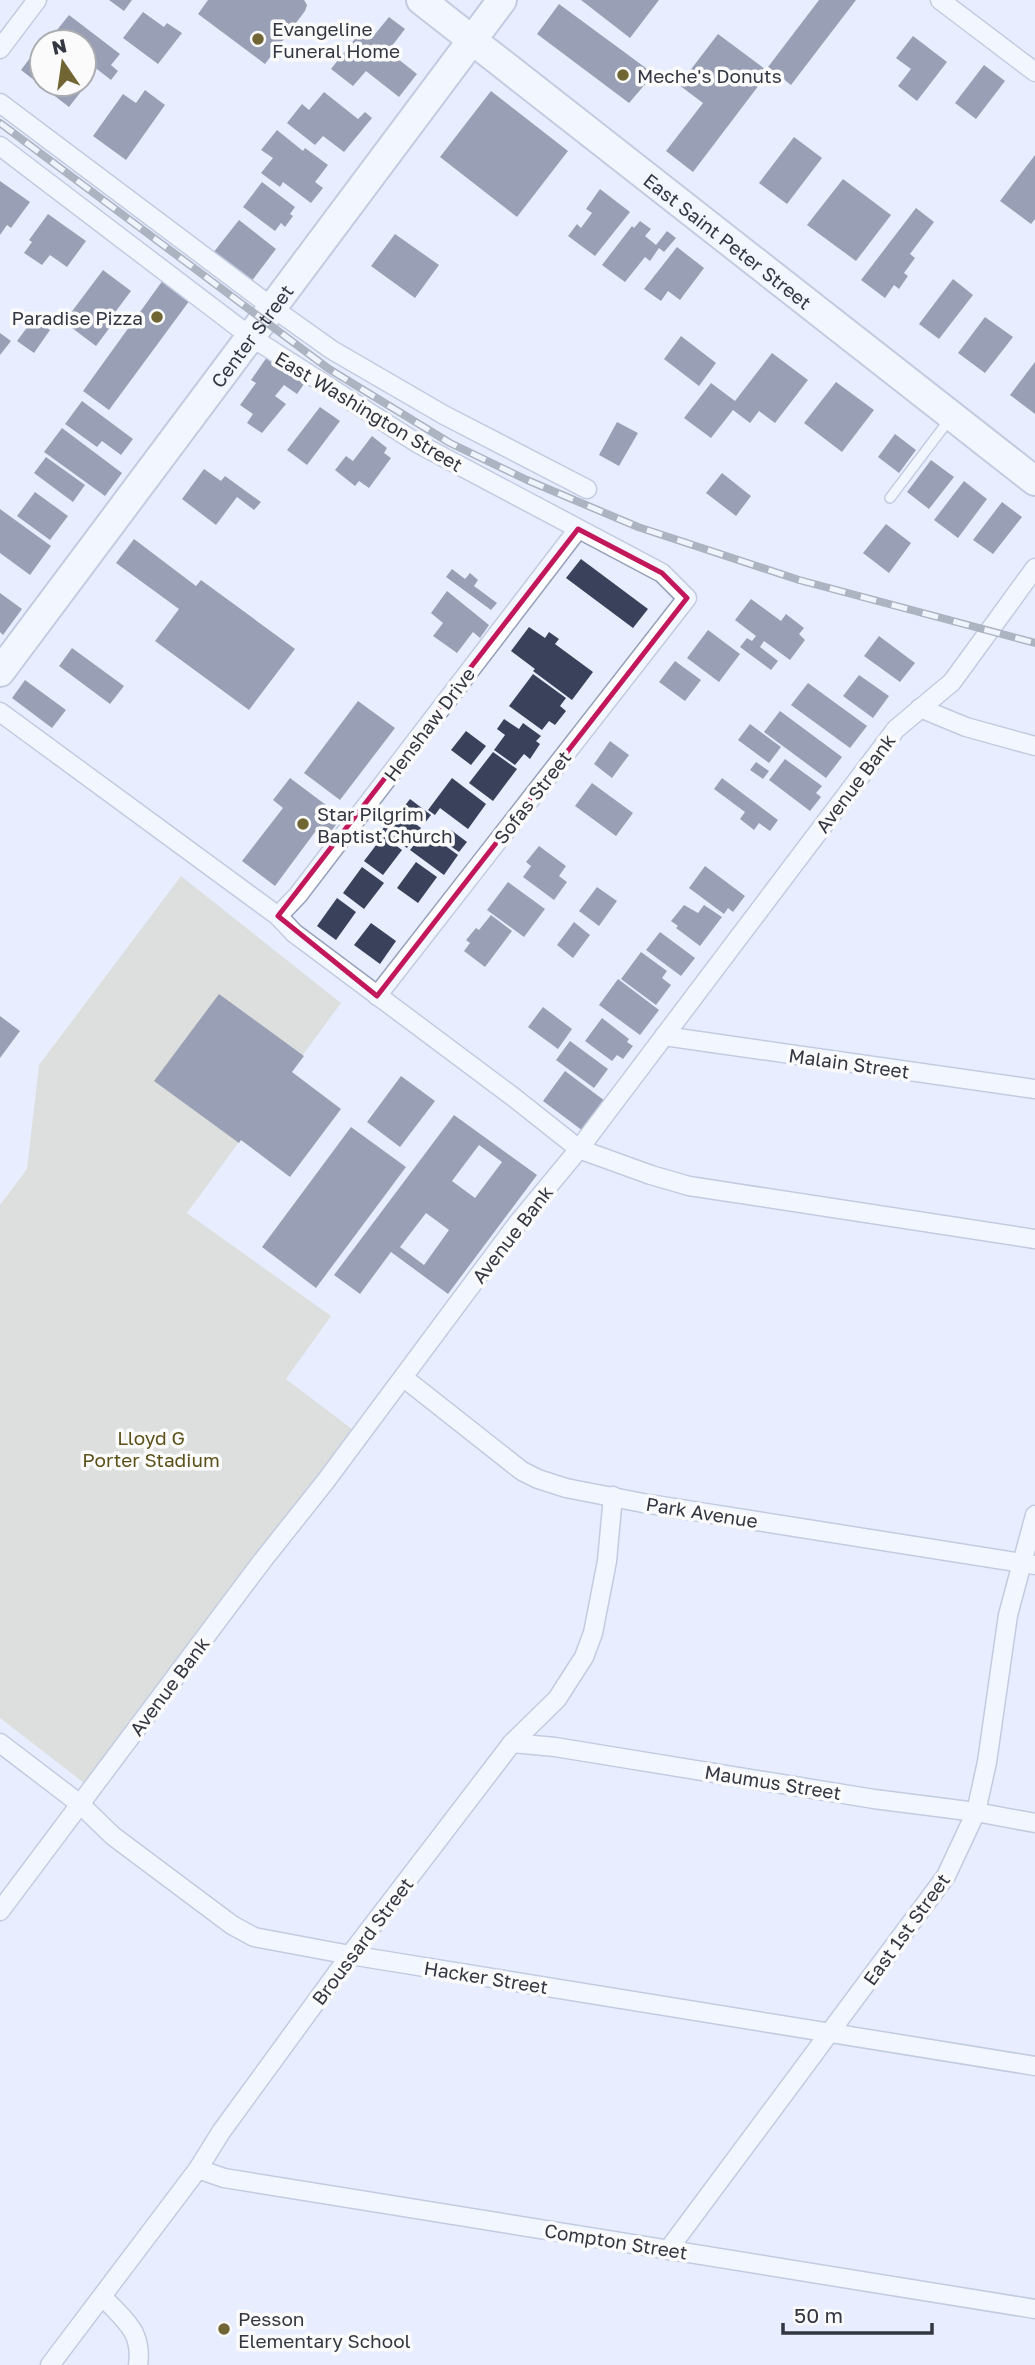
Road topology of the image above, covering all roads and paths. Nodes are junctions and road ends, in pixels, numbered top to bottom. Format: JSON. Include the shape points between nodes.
{"nodes":[{"id":1,"x":37,"y":0,"type":"edge"},
{"id":2,"x":421,"y":0,"type":"edge"},
{"id":3,"x":502,"y":0,"type":"edge"},
{"id":4,"x":940,"y":0,"type":"edge"},
{"id":5,"x":473,"y":39,"type":"junction"},
{"id":6,"x":0,"y":49,"type":"edge"},
{"id":7,"x":1035,"y":72,"type":"edge"},
{"id":8,"x":0,"y":103,"type":"edge"},
{"id":9,"x":0,"y":146,"type":"edge"},
{"id":10,"x":273,"y":308,"type":"junction"},
{"id":11,"x":251,"y":337,"type":"junction"},
{"id":12,"x":952,"y":415,"type":"junction"},
{"id":13,"x":1035,"y":481,"type":"edge"},
{"id":14,"x":587,"y":489,"type":"dead end"},
{"id":15,"x":890,"y":498,"type":"dead end"},
{"id":16,"x":578,"y":529,"type":"junction"},
{"id":17,"x":1035,"y":569,"type":"edge"},
{"id":18,"x":687,"y":598,"type":"joint"},
{"id":19,"x":0,"y":672,"type":"edge"},
{"id":20,"x":920,"y":708,"type":"junction"},
{"id":21,"x":0,"y":712,"type":"edge"},
{"id":22,"x":1035,"y":746,"type":"edge"},
{"id":23,"x":278,"y":916,"type":"junction"},
{"id":24,"x":377,"y":996,"type":"junction"},
{"id":25,"x":664,"y":1036,"type":"junction"},
{"id":26,"x":1035,"y":1089,"type":"edge"},
{"id":27,"x":579,"y":1149,"type":"junction"},
{"id":28,"x":1035,"y":1239,"type":"edge"},
{"id":29,"x":404,"y":1378,"type":"junction"},
{"id":30,"x":612,"y":1496,"type":"junction"},
{"id":31,"x":1035,"y":1515,"type":"edge"},
{"id":32,"x":1029,"y":1564,"type":"edge"},
{"id":33,"x":0,"y":1743,"type":"edge"},
{"id":34,"x":512,"y":1743,"type":"junction"},
{"id":35,"x":80,"y":1804,"type":"junction"},
{"id":36,"x":976,"y":1812,"type":"junction"},
{"id":37,"x":1035,"y":1823,"type":"edge"},
{"id":38,"x":0,"y":1911,"type":"edge"},
{"id":39,"x":350,"y":1955,"type":"junction"},
{"id":40,"x":831,"y":2033,"type":"junction"},
{"id":41,"x":1035,"y":2066,"type":"edge"},
{"id":42,"x":198,"y":2169,"type":"junction"},
{"id":43,"x":668,"y":2249,"type":"junction"},
{"id":44,"x":103,"y":2298,"type":"junction"},
{"id":45,"x":1035,"y":2309,"type":"edge"},
{"id":46,"x":50,"y":2365,"type":"edge"},
{"id":47,"x":138,"y":2365,"type":"edge"}],
"edges":[{"from":1,"to":6,"type":"street"},
{"from":2,"to":5,"type":"main road","name":"East Saint Peter Street"},
{"from":3,"to":5,"type":"main road","name":"Center Street"},
{"from":4,"to":7,"type":"street"},
{"from":5,"to":10,"type":"main road","name":"Center Street"},
{"from":5,"to":12,"type":"main road","name":"East Saint Peter Street"},
{"from":8,"to":10,"type":"street","name":"East Washington Street"},
{"from":9,"to":11,"type":"street","name":"East Washington Street"},
{"from":10,"to":11,"type":"main road","name":"Center Street"},
{"from":10,"to":14,"type":"street","name":"East Washington Street","via":[[332,350],[444,415]]},
{"from":11,"to":16,"type":"street","name":"East Washington Street","via":[[417,443]]},
{"from":11,"to":19,"type":"main road","name":"Center Street"},
{"from":12,"to":13,"type":"main road","name":"East Saint Peter Street"},
{"from":12,"to":15,"type":"lane"},
{"from":16,"to":18,"type":"street","name":"East Washington Street","via":[[662,573]]},
{"from":16,"to":23,"type":"street","name":"Henshaw Drive"},
{"from":17,"to":20,"type":"street","name":"Avenue Bank","via":[[952,681]]},
{"from":18,"to":24,"type":"street","name":"Sofas Street"},
{"from":20,"to":22,"type":"street","via":[[966,727]]},
{"from":20,"to":25,"type":"street","name":"Avenue Bank","via":[[896,729]]},
{"from":21,"to":23,"type":"street"},
{"from":23,"to":24,"type":"street","via":[[293,933]]},
{"from":24,"to":27,"type":"street"},
{"from":25,"to":26,"type":"street","name":"Malain Street"},
{"from":25,"to":27,"type":"street","name":"Avenue Bank"},
{"from":27,"to":28,"type":"street","via":[[689,1186]]},
{"from":27,"to":29,"type":"street","name":"Avenue Bank","via":[[517,1224]]},
{"from":29,"to":30,"type":"street","name":"Park Avenue","via":[[522,1471],[566,1488]]},
{"from":29,"to":35,"type":"street","name":"Avenue Bank"},
{"from":30,"to":32,"type":"street","name":"Park Avenue"},
{"from":30,"to":34,"type":"street","name":"Broussard Street","via":[[607,1560],[584,1657],[557,1699]]},
{"from":31,"to":32,"type":"street","name":"East 1st Street"},
{"from":32,"to":36,"type":"street","name":"East 1st Street","via":[[1009,1615]]},
{"from":33,"to":35,"type":"street","name":"Hacker Street"},
{"from":34,"to":36,"type":"street","name":"Maumus Street"},
{"from":34,"to":39,"type":"street","name":"Broussard Street"},
{"from":35,"to":38,"type":"street","name":"Avenue Bank"},
{"from":35,"to":39,"type":"street","name":"Hacker Street","via":[[113,1836],[232,1925],[254,1937]]},
{"from":36,"to":37,"type":"street","name":"Maumus Street"},
{"from":36,"to":40,"type":"street","name":"East 1st Street","via":[[946,1876]]},
{"from":39,"to":40,"type":"street","name":"Hacker Street"},
{"from":39,"to":42,"type":"street","name":"Broussard Street"},
{"from":40,"to":41,"type":"street","name":"Hacker Street"},
{"from":40,"to":43,"type":"street","name":"East 1st Street"},
{"from":42,"to":43,"type":"street","name":"Compton Street","via":[[224,2178]]},
{"from":42,"to":44,"type":"street","name":"Broussard Street"},
{"from":43,"to":45,"type":"street","name":"Compton Street"},
{"from":44,"to":46,"type":"street","name":"Broussard Street"},
{"from":44,"to":47,"type":"street","via":[[136,2333]]}]}
